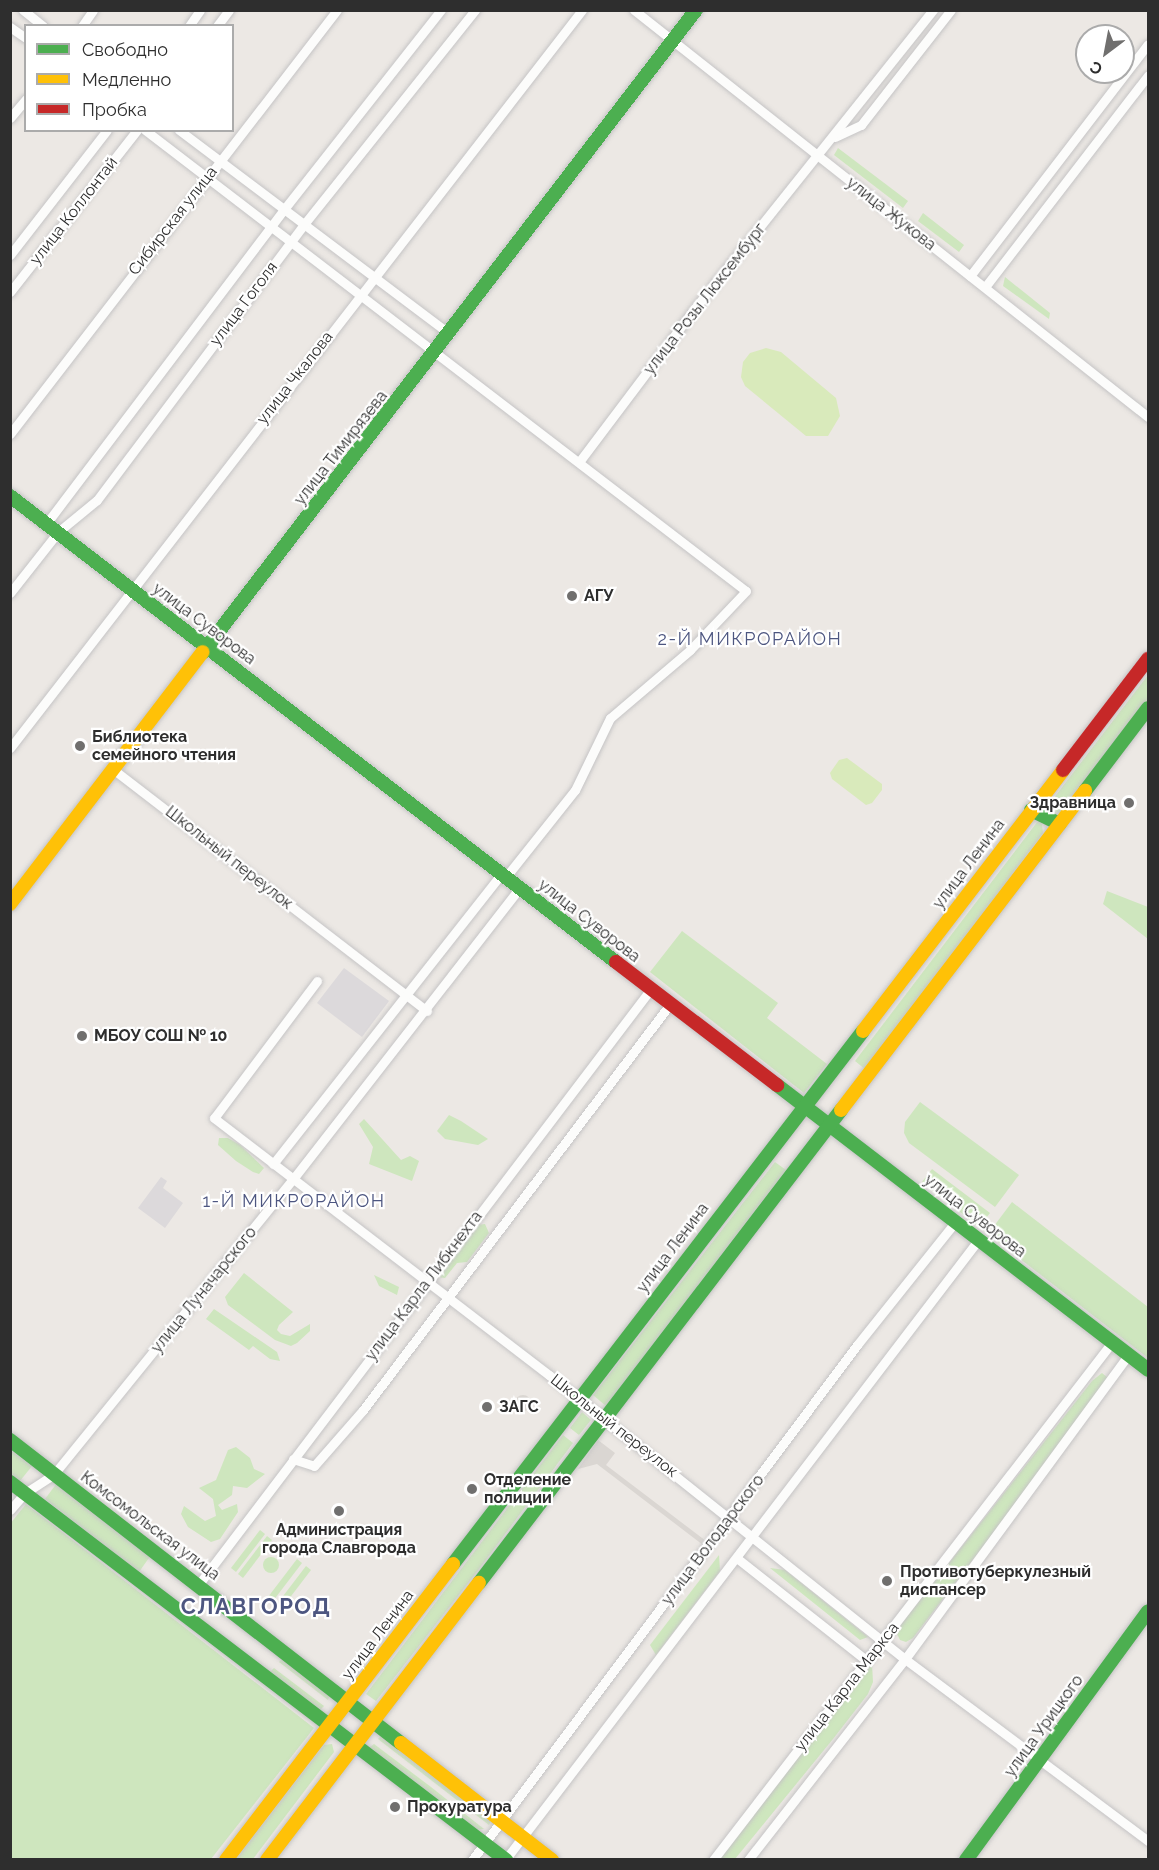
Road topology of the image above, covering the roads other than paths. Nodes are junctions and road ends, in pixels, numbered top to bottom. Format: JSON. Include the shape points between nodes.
{"nodes":[{"id":1,"x":23,"y":10,"type":"edge"},
{"id":2,"x":93,"y":10,"type":"edge"},
{"id":3,"x":200,"y":10,"type":"edge"},
{"id":4,"x":229,"y":10,"type":"edge"},
{"id":5,"x":338,"y":10,"type":"edge"},
{"id":6,"x":441,"y":10,"type":"edge"},
{"id":7,"x":475,"y":10,"type":"edge"},
{"id":8,"x":582,"y":10,"type":"edge"},
{"id":9,"x":634,"y":10,"type":"edge"},
{"id":10,"x":696,"y":10,"type":"edge"},
{"id":11,"x":933,"y":10,"type":"edge"},
{"id":12,"x":951,"y":10,"type":"edge"},
{"id":13,"x":40,"y":24,"type":"edge"},
{"id":14,"x":83,"y":24,"type":"edge"},
{"id":15,"x":190,"y":24,"type":"edge"},
{"id":16,"x":218,"y":24,"type":"edge"},
{"id":17,"x":10,"y":27,"type":"edge"},
{"id":18,"x":24,"y":37,"type":"edge"},
{"id":19,"x":673,"y":40,"type":"junction"},
{"id":20,"x":1149,"y":44,"type":"edge"},
{"id":21,"x":1149,"y":75,"type":"edge"},
{"id":22,"x":24,"y":101,"type":"edge"},
{"id":23,"x":10,"y":118,"type":"edge"},
{"id":24,"x":105,"y":132,"type":"edge"},
{"id":25,"x":135,"y":132,"type":"edge"},
{"id":26,"x":147,"y":132,"type":"edge"},
{"id":27,"x":182,"y":132,"type":"edge"},
{"id":28,"x":834,"y":137,"type":"junction"},
{"id":29,"x":819,"y":156,"type":"junction"},
{"id":30,"x":220,"y":160,"type":"junction"},
{"id":31,"x":205,"y":177,"type":"junction"},
{"id":32,"x":285,"y":208,"type":"junction"},
{"id":33,"x":305,"y":223,"type":"junction"},
{"id":34,"x":271,"y":227,"type":"junction"},
{"id":35,"x":291,"y":242,"type":"junction"},
{"id":36,"x":10,"y":255,"type":"edge"},
{"id":37,"x":375,"y":276,"type":"junction"},
{"id":38,"x":970,"y":276,"type":"junction"},
{"id":39,"x":985,"y":287,"type":"junction"},
{"id":40,"x":10,"y":292,"type":"edge"},
{"id":41,"x":361,"y":293,"type":"junction"},
{"id":42,"x":450,"y":334,"type":"junction"},
{"id":43,"x":436,"y":351,"type":"junction"},
{"id":44,"x":1149,"y":417,"type":"edge"},
{"id":45,"x":10,"y":434,"type":"edge"},
{"id":46,"x":579,"y":462,"type":"junction"},
{"id":47,"x":10,"y":496,"type":"edge"},
{"id":48,"x":52,"y":528,"type":"junction"},
{"id":49,"x":130,"y":589,"type":"junction"},
{"id":50,"x":10,"y":593,"type":"edge"},
{"id":51,"x":208,"y":648,"type":"junction"},
{"id":52,"x":1149,"y":659,"type":"edge"},
{"id":53,"x":1149,"y":708,"type":"edge"},
{"id":54,"x":10,"y":748,"type":"edge"},
{"id":55,"x":114,"y":770,"type":"junction"},
{"id":56,"x":1031,"y":810,"type":"junction"},
{"id":57,"x":1060,"y":824,"type":"junction"},
{"id":58,"x":503,"y":876,"type":"junction"},
{"id":59,"x":519,"y":889,"type":"junction"},
{"id":60,"x":10,"y":904,"type":"edge"},
{"id":61,"x":317,"y":981,"type":"dead end"},
{"id":62,"x":650,"y":990,"type":"junction"},
{"id":63,"x":407,"y":996,"type":"junction"},
{"id":64,"x":670,"y":1004,"type":"junction"},
{"id":65,"x":427,"y":1011,"type":"junction"},
{"id":66,"x":802,"y":1105,"type":"junction"},
{"id":67,"x":829,"y":1124,"type":"junction"},
{"id":68,"x":273,"y":1164,"type":"junction"},
{"id":69,"x":293,"y":1179,"type":"junction"},
{"id":70,"x":956,"y":1221,"type":"junction"},
{"id":71,"x":979,"y":1239,"type":"junction"},
{"id":72,"x":425,"y":1282,"type":"junction"},
{"id":73,"x":449,"y":1300,"type":"junction"},
{"id":74,"x":1112,"y":1342,"type":"junction"},
{"id":75,"x":1128,"y":1355,"type":"junction"},
{"id":76,"x":1149,"y":1370,"type":"edge"},
{"id":77,"x":579,"y":1400,"type":"junction"},
{"id":78,"x":602,"y":1418,"type":"junction"},
{"id":79,"x":10,"y":1440,"type":"edge"},
{"id":80,"x":293,"y":1459,"type":"junction"},
{"id":81,"x":54,"y":1474,"type":"junction"},
{"id":82,"x":10,"y":1482,"type":"edge"},
{"id":83,"x":25,"y":1493,"type":"junction"},
{"id":84,"x":10,"y":1510,"type":"edge"},
{"id":85,"x":730,"y":1518,"type":"junction"},
{"id":86,"x":754,"y":1536,"type":"junction"},
{"id":87,"x":738,"y":1558,"type":"junction"},
{"id":88,"x":199,"y":1584,"type":"junction"},
{"id":89,"x":1149,"y":1611,"type":"edge"},
{"id":90,"x":883,"y":1640,"type":"junction"},
{"id":91,"x":905,"y":1659,"type":"junction"},
{"id":92,"x":867,"y":1661,"type":"junction"},
{"id":93,"x":347,"y":1702,"type":"junction"},
{"id":94,"x":373,"y":1722,"type":"junction"},
{"id":95,"x":330,"y":1725,"type":"junction"},
{"id":96,"x":356,"y":1744,"type":"junction"},
{"id":97,"x":1042,"y":1759,"type":"junction"},
{"id":98,"x":501,"y":1821,"type":"junction"},
{"id":99,"x":522,"y":1837,"type":"junction"},
{"id":100,"x":1149,"y":1841,"type":"edge"},
{"id":101,"x":484,"y":1842,"type":"junction"},
{"id":102,"x":506,"y":1859,"type":"edge"},
{"id":103,"x":226,"y":1860,"type":"edge"},
{"id":104,"x":267,"y":1860,"type":"edge"},
{"id":105,"x":472,"y":1860,"type":"edge"},
{"id":106,"x":552,"y":1860,"type":"edge"},
{"id":107,"x":713,"y":1860,"type":"edge"},
{"id":108,"x":748,"y":1860,"type":"edge"},
{"id":109,"x":966,"y":1860,"type":"edge"}],
"edges":[{"from":1,"to":13,"type":"street"},
{"from":2,"to":14,"type":"street"},
{"from":3,"to":15,"type":"street"},
{"from":4,"to":16,"type":"street"},
{"from":5,"to":30,"type":"street","name":"Сибирская улица"},
{"from":6,"to":32,"type":"street"},
{"from":7,"to":33,"type":"street","name":"улица Гоголя"},
{"from":8,"to":37,"type":"street","name":"улица Чкалова"},
{"from":9,"to":19,"type":"street","name":"улица Жукова"},
{"from":10,"to":19,"type":"street","name":"улица Тимирязева"},
{"from":11,"to":28,"type":"street","name":"улица Розы Люксембург"},
{"from":12,"to":28,"type":"street","name":"улица Розы Люксембург","via":[[861,125]]},
{"from":17,"to":18,"type":"street"},
{"from":19,"to":29,"type":"street","name":"улица Жукова"},
{"from":19,"to":42,"type":"street","name":"улица Тимирязева"},
{"from":20,"to":38,"type":"street"},
{"from":21,"to":39,"type":"street"},
{"from":22,"to":23,"type":"street"},
{"from":24,"to":36,"type":"street","name":"улица Коллонтай"},
{"from":25,"to":40,"type":"street","name":"улица Коллонтай"},
{"from":26,"to":31,"type":"street"},
{"from":27,"to":30,"type":"street"},
{"from":28,"to":29,"type":"street","name":"улица Розы Люксембург"},
{"from":29,"to":38,"type":"street","name":"улица Жукова"},
{"from":29,"to":46,"type":"street","name":"улица Розы Люксембург","via":[[699,303]]},
{"from":30,"to":31,"type":"street","name":"Сибирская улица"},
{"from":30,"to":32,"type":"street"},
{"from":31,"to":34,"type":"street"},
{"from":31,"to":45,"type":"street","name":"Сибирская улица"},
{"from":32,"to":33,"type":"street"},
{"from":32,"to":34,"type":"street"},
{"from":33,"to":35,"type":"street","name":"улица Гоголя"},
{"from":33,"to":37,"type":"street"},
{"from":34,"to":35,"type":"street"},
{"from":34,"to":48,"type":"street"},
{"from":35,"to":41,"type":"street"},
{"from":35,"to":48,"type":"street","name":"улица Гоголя","via":[[97,500]]},
{"from":37,"to":41,"type":"street","name":"улица Чкалова"},
{"from":37,"to":42,"type":"street"},
{"from":38,"to":39,"type":"street","name":"улица Жукова"},
{"from":39,"to":44,"type":"street","name":"улица Жукова"},
{"from":41,"to":43,"type":"street"},
{"from":41,"to":49,"type":"street","name":"улица Чкалова"},
{"from":42,"to":43,"type":"street","name":"улица Тимирязева"},
{"from":43,"to":46,"type":"street"},
{"from":43,"to":51,"type":"street","name":"улица Тимирязева"},
{"from":46,"to":58,"type":"street","via":[[746,591],[690,650],[610,717],[575,790]]},
{"from":47,"to":48,"type":"street","name":"улица Суворова"},
{"from":48,"to":49,"type":"street","name":"улица Суворова"},
{"from":48,"to":50,"type":"street","name":"улица Гоголя"},
{"from":49,"to":51,"type":"street","name":"улица Суворова"},
{"from":49,"to":54,"type":"street","name":"улица Чкалова"},
{"from":51,"to":55,"type":"street","name":"улица Тимирязева"},
{"from":51,"to":58,"type":"street","name":"улица Суворова"},
{"from":52,"to":56,"type":"street","name":"улица Ленина"},
{"from":53,"to":57,"type":"street"},
{"from":55,"to":60,"type":"street","name":"улица Тимирязева"},
{"from":55,"to":63,"type":"street","name":"Школьный переулок"},
{"from":56,"to":57,"type":"street"},
{"from":56,"to":66,"type":"street","name":"улица Ленина"},
{"from":57,"to":67,"type":"street"},
{"from":58,"to":59,"type":"street","name":"улица Суворова"},
{"from":58,"to":63,"type":"street"},
{"from":59,"to":62,"type":"street","name":"улица Суворова"},
{"from":59,"to":65,"type":"street","name":"улица Луначарского"},
{"from":61,"to":68,"type":"street","name":"Школьный переулок","via":[[214,1118]]},
{"from":62,"to":64,"type":"street","name":"улица Суворова"},
{"from":62,"to":72,"type":"street","name":"улица Карла Либкнехта"},
{"from":63,"to":65,"type":"street","name":"Школьный переулок"},
{"from":63,"to":68,"type":"street"},
{"from":64,"to":66,"type":"street","name":"улица Суворова"},
{"from":64,"to":73,"type":"street","name":"улица Карла Либкнехта"},
{"from":65,"to":69,"type":"street","name":"улица Луначарского"},
{"from":66,"to":67,"type":"street","name":"улица Суворова"},
{"from":66,"to":77,"type":"street","name":"улица Ленина"},
{"from":67,"to":70,"type":"street","name":"улица Суворова"},
{"from":67,"to":78,"type":"street"},
{"from":68,"to":69,"type":"street","name":"Школьный переулок"},
{"from":69,"to":72,"type":"street","name":"Школьный переулок"},
{"from":69,"to":81,"type":"street","name":"улица Луначарского"},
{"from":70,"to":71,"type":"street","name":"улица Суворова"},
{"from":70,"to":85,"type":"street","name":"улица Володарского","via":[[857,1345]]},
{"from":71,"to":74,"type":"street","name":"улица Суворова"},
{"from":71,"to":86,"type":"street","name":"улица Володарского"},
{"from":72,"to":73,"type":"street","name":"Школьный переулок"},
{"from":72,"to":80,"type":"street","name":"улица Карла Либкнехта"},
{"from":73,"to":77,"type":"street","name":"Школьный переулок"},
{"from":73,"to":80,"type":"street","name":"улица Карла Либкнехта","via":[[314,1466]]},
{"from":74,"to":75,"type":"street","name":"улица Суворова"},
{"from":74,"to":90,"type":"street","name":"улица Карла Маркса"},
{"from":75,"to":76,"type":"street","name":"улица Суворова"},
{"from":75,"to":91,"type":"street","name":"улица Карла Маркса"},
{"from":77,"to":78,"type":"street","name":"Школьный переулок"},
{"from":77,"to":93,"type":"street","name":"улица Ленина"},
{"from":78,"to":85,"type":"street","name":"Школьный переулок"},
{"from":78,"to":94,"type":"street"},
{"from":79,"to":81,"type":"street","name":"Комсомольская улица"},
{"from":80,"to":88,"type":"street","name":"улица Карла Либкнехта"},
{"from":81,"to":83,"type":"street","name":"улица Луначарского"},
{"from":81,"to":88,"type":"street","name":"Комсомольская улица"},
{"from":82,"to":83,"type":"street"},
{"from":83,"to":84,"type":"street","name":"улица Луначарского"},
{"from":83,"to":95,"type":"street"},
{"from":85,"to":86,"type":"street","name":"Школьный переулок"},
{"from":85,"to":98,"type":"street","name":"улица Володарского"},
{"from":86,"to":87,"type":"street","name":"улица Володарского"},
{"from":86,"to":90,"type":"street","name":"Школьный переулок"},
{"from":87,"to":92,"type":"street"},
{"from":87,"to":99,"type":"street","name":"улица Володарского"},
{"from":88,"to":93,"type":"street","name":"Комсомольская улица"},
{"from":89,"to":97,"type":"street","name":"улица Урицкого"},
{"from":90,"to":91,"type":"street","name":"Школьный переулок"},
{"from":90,"to":92,"type":"street","name":"улица Карла Маркса"},
{"from":91,"to":97,"type":"street","name":"Школьный переулок"},
{"from":91,"to":108,"type":"street","name":"улица Карла Маркса"},
{"from":92,"to":107,"type":"street","name":"улица Карла Маркса"},
{"from":93,"to":94,"type":"street","name":"Комсомольская улица"},
{"from":93,"to":95,"type":"street","name":"улица Ленина"},
{"from":94,"to":96,"type":"street"},
{"from":94,"to":98,"type":"street","name":"Комсомольская улица"},
{"from":95,"to":96,"type":"street"},
{"from":95,"to":103,"type":"street","name":"улица Ленина"},
{"from":96,"to":101,"type":"street"},
{"from":96,"to":104,"type":"street"},
{"from":97,"to":100,"type":"street","name":"Школьный переулок"},
{"from":97,"to":109,"type":"street","name":"улица Урицкого"},
{"from":98,"to":99,"type":"street","name":"Комсомольская улица"},
{"from":98,"to":101,"type":"street","name":"улица Володарского"},
{"from":99,"to":102,"type":"street","name":"улица Володарского"},
{"from":99,"to":106,"type":"street","name":"Комсомольская улица"},
{"from":101,"to":102,"type":"street"},
{"from":101,"to":105,"type":"street","name":"улица Володарского"}]}
